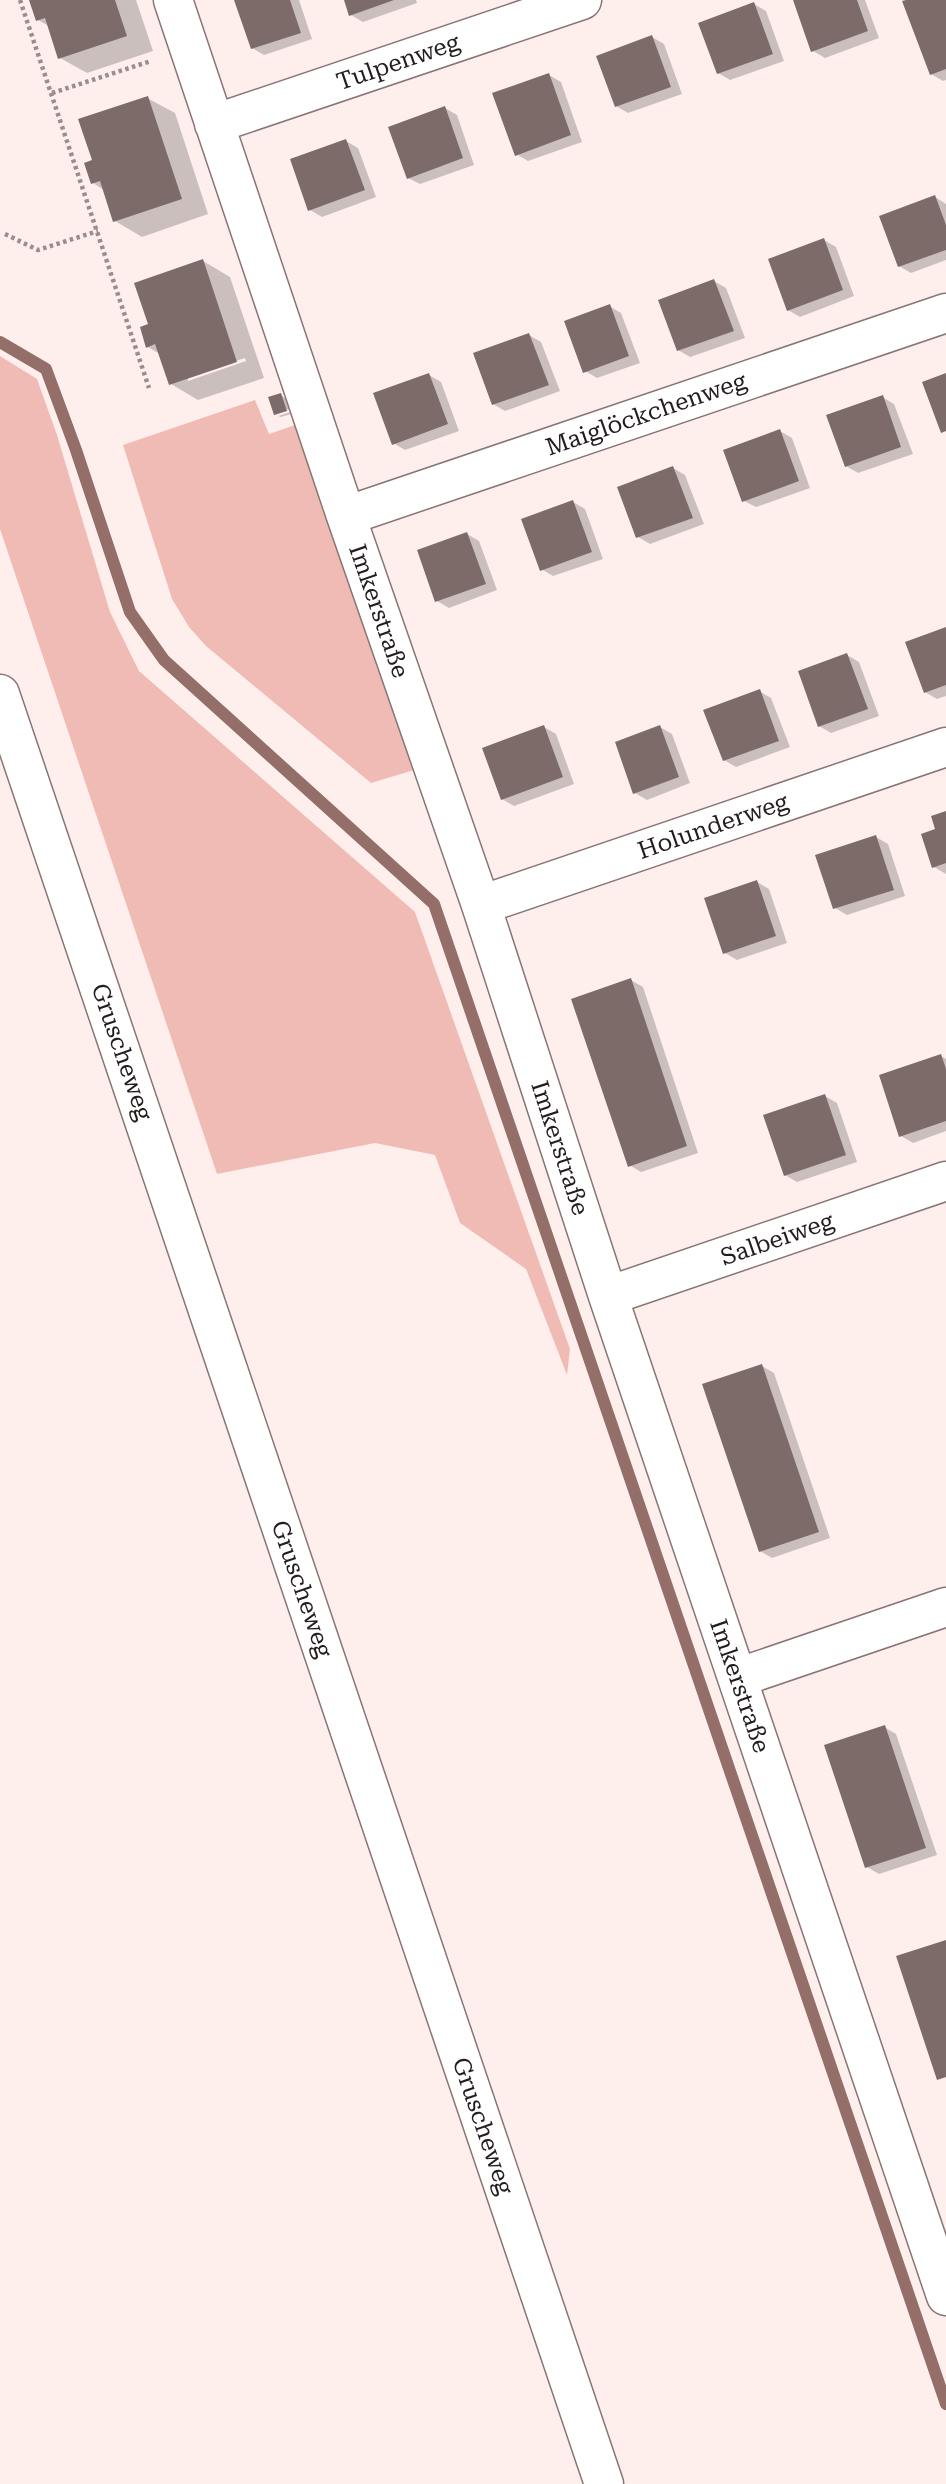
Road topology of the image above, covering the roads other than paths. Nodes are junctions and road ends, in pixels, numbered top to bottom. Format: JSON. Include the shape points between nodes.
{"nodes":[{"id":1,"x":173,"y":0,"type":"edge"},
{"id":2,"x":582,"y":0,"type":"edge"},
{"id":3,"x":215,"y":124,"type":"junction"},
{"id":4,"x":946,"y":313,"type":"edge"},
{"id":5,"x":346,"y":516,"type":"junction"},
{"id":6,"x":0,"y":694,"type":"edge"},
{"id":7,"x":946,"y":747,"type":"edge"},
{"id":8,"x":481,"y":905,"type":"junction"},
{"id":9,"x":946,"y":1181,"type":"edge"},
{"id":10,"x":608,"y":1296,"type":"junction"},
{"id":11,"x":946,"y":1607,"type":"edge"},
{"id":12,"x":737,"y":1678,"type":"junction"},
{"id":13,"x":946,"y":2296,"type":"edge"},
{"id":14,"x":604,"y":2484,"type":"edge"}],
"edges":[{"from":1,"to":3,"type":"street","name":"Imkerstraße"},
{"from":2,"to":3,"type":"street","name":"Tulpenweg"},
{"from":3,"to":5,"type":"street","name":"Imkerstraße"},
{"from":4,"to":5,"type":"street","name":"Maiglöckchenweg"},
{"from":5,"to":8,"type":"street","name":"Imkerstraße"},
{"from":6,"to":14,"type":"street","name":"Gruscheweg"},
{"from":7,"to":8,"type":"street","name":"Holunderweg"},
{"from":8,"to":10,"type":"street","name":"Imkerstraße"},
{"from":9,"to":10,"type":"street","name":"Salbeiweg"},
{"from":10,"to":12,"type":"street","name":"Imkerstraße"},
{"from":11,"to":12,"type":"street"},
{"from":12,"to":13,"type":"street","name":"Imkerstraße"}]}
